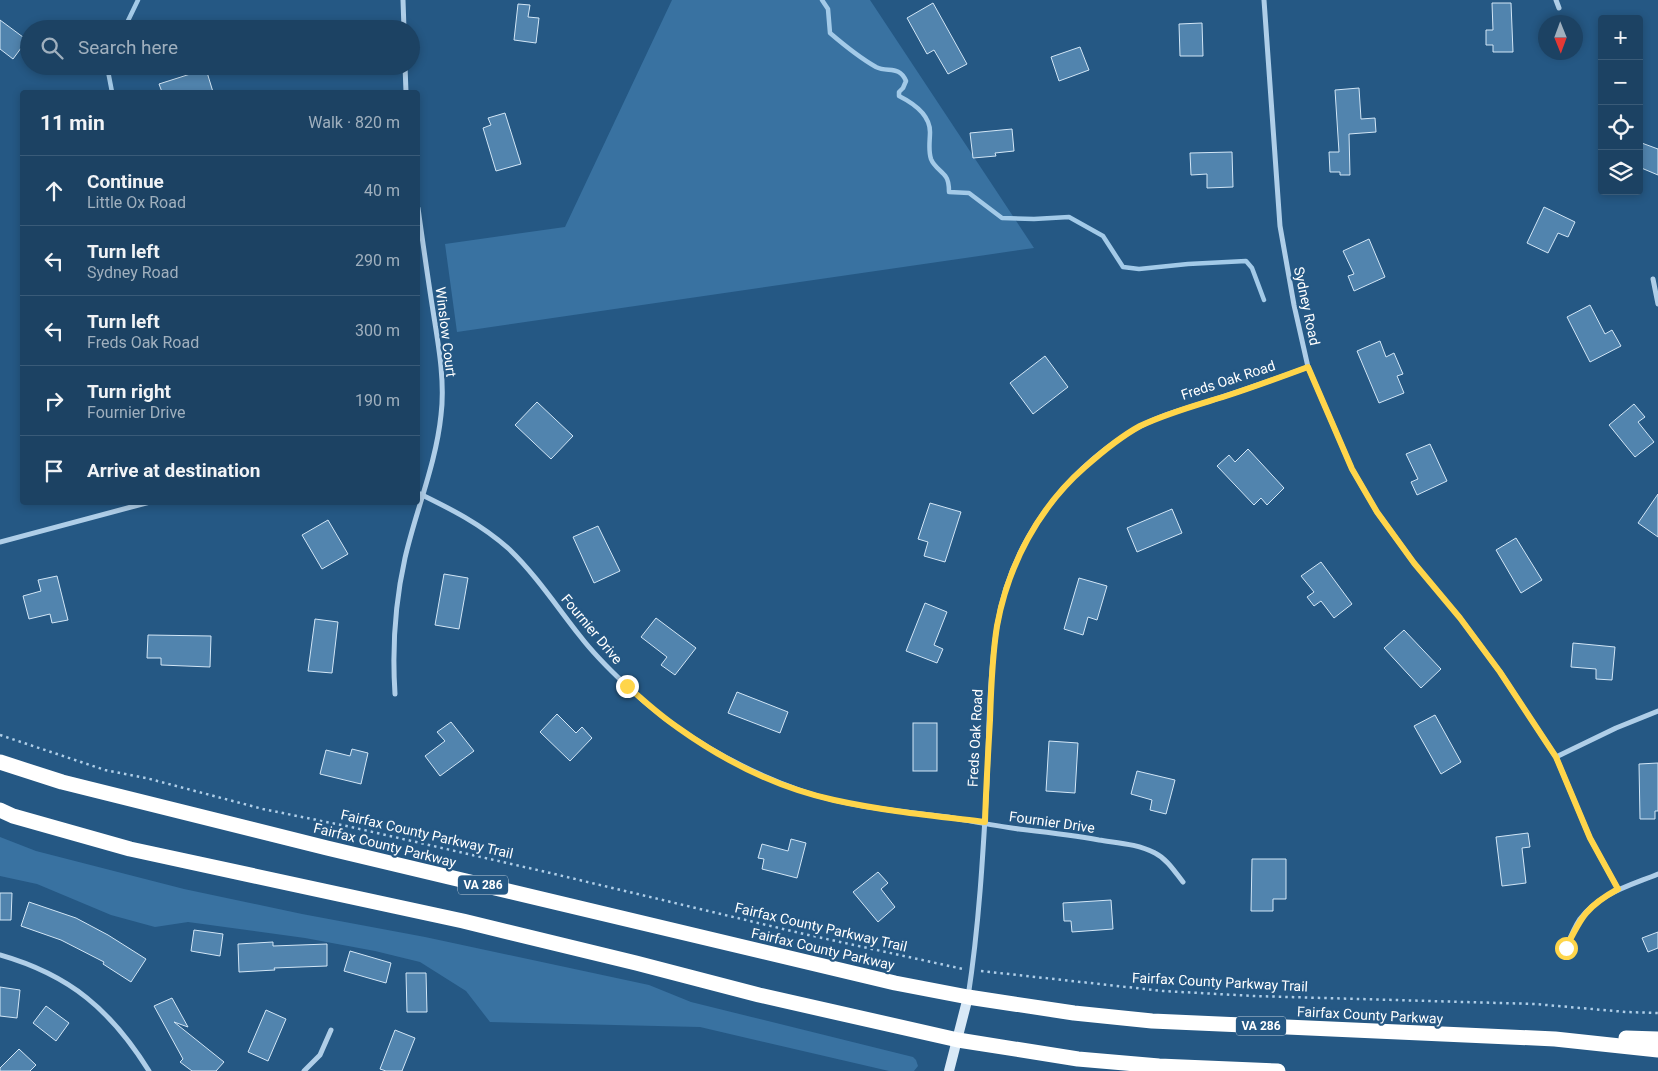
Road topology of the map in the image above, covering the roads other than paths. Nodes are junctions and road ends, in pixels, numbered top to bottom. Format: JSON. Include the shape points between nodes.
{"nodes":[{"id":1,"x":403,"y":0,"type":"edge"},
{"id":2,"x":1264,"y":0,"type":"edge"},
{"id":3,"x":1556,"y":0,"type":"edge"},
{"id":4,"x":1558,"y":8,"type":"dead end"},
{"id":5,"x":404,"y":20,"type":"edge"},
{"id":6,"x":405,"y":75,"type":"edge"},
{"id":7,"x":406,"y":90,"type":"edge"},
{"id":8,"x":420,"y":222,"type":"edge"},
{"id":9,"x":1653,"y":279,"type":"dead end"},
{"id":10,"x":1658,"y":304,"type":"edge"},
{"id":11,"x":1308,"y":367,"type":"junction"},
{"id":12,"x":420,"y":494,"type":"edge"},
{"id":13,"x":424,"y":496,"type":"junction"},
{"id":14,"x":139,"y":505,"type":"edge"},
{"id":15,"x":0,"y":542,"type":"edge"},
{"id":16,"x":395,"y":694,"type":"dead end"},
{"id":17,"x":1658,"y":711,"type":"edge"},
{"id":18,"x":1556,"y":757,"type":"junction"},
{"id":19,"x":0,"y":762,"type":"edge"},
{"id":20,"x":0,"y":810,"type":"edge"},
{"id":21,"x":985,"y":822,"type":"junction"},
{"id":22,"x":1658,"y":874,"type":"edge"},
{"id":23,"x":1183,"y":882,"type":"dead end"},
{"id":24,"x":1618,"y":889,"type":"junction"},
{"id":25,"x":1566,"y":948,"type":"dead end"},
{"id":26,"x":0,"y":955,"type":"edge"},
{"id":27,"x":968,"y":997,"type":"junction"},
{"id":28,"x":331,"y":1030,"type":"dead end"},
{"id":29,"x":1554,"y":1039,"type":"junction"},
{"id":30,"x":1658,"y":1039,"type":"edge"},
{"id":31,"x":958,"y":1040,"type":"junction"},
{"id":32,"x":1658,"y":1050,"type":"edge"},
{"id":33,"x":149,"y":1071,"type":"edge"},
{"id":34,"x":304,"y":1071,"type":"edge"},
{"id":35,"x":949,"y":1071,"type":"edge"},
{"id":36,"x":1278,"y":1071,"type":"edge"}],
"edges":[{"from":1,"to":5,"type":"street"},
{"from":2,"to":11,"type":"street","name":"Sydney Road","via":[[1280,226]]},
{"from":3,"to":4,"type":"street"},
{"from":6,"to":7,"type":"street"},
{"from":8,"to":13,"type":"street","name":"Winslow Court","via":[[442,389],[442,413]]},
{"from":9,"to":10,"type":"street"},
{"from":11,"to":18,"type":"street","name":"Sydney Road","via":[[1352,469],[1377,512],[1500,672]]},
{"from":11,"to":21,"type":"street","name":"Freds Oak Road","via":[[1168,414],[1131,432],[1106,448],[1079,472],[1042,515],[1014,567],[998,626]]},
{"from":12,"to":13,"type":"street","name":"Fournier Drive"},
{"from":13,"to":16,"type":"street","name":"Winslow Court","via":[[406,557],[399,595],[394,631]]},
{"from":13,"to":21,"type":"street","name":"Fournier Drive","via":[[463,515],[510,550],[582,639],[627,686],[701,743],[772,780],[834,800]]},
{"from":14,"to":15,"type":"street"},
{"from":17,"to":18,"type":"street"},
{"from":18,"to":24,"type":"street","name":"Sydney Road","via":[[1590,838]]},
{"from":19,"to":27,"type":"highway","name":"Fairfax County Parkway","number":"VA 286","via":[[62,782],[337,850],[895,983]]},
{"from":20,"to":31,"type":"highway","via":[[130,849],[463,921],[758,995]]},
{"from":21,"to":23,"type":"street","name":"Fournier Drive","via":[[1137,846],[1165,860]]},
{"from":21,"to":27,"type":"street","name":"Freds Oak Road"},
{"from":22,"to":24,"type":"street"},
{"from":24,"to":25,"type":"street","via":[[1591,906],[1579,921]]},
{"from":26,"to":33,"type":"street","via":[[41,969],[93,1002],[123,1033]]},
{"from":27,"to":29,"type":"highway","name":"Fairfax County Parkway","number":"VA 286","via":[[1074,1013],[1152,1020]]},
{"from":27,"to":31,"type":"street","name":"Freds Oak Road"},
{"from":28,"to":34,"type":"street","via":[[320,1055]]},
{"from":29,"to":30,"type":"highway"},
{"from":29,"to":32,"type":"highway","name":"Fairfax County Parkway","number":"VA 286"},
{"from":31,"to":35,"type":"street","name":"Freds Oak Road"},
{"from":31,"to":36,"type":"highway","via":[[1078,1059]]}]}
